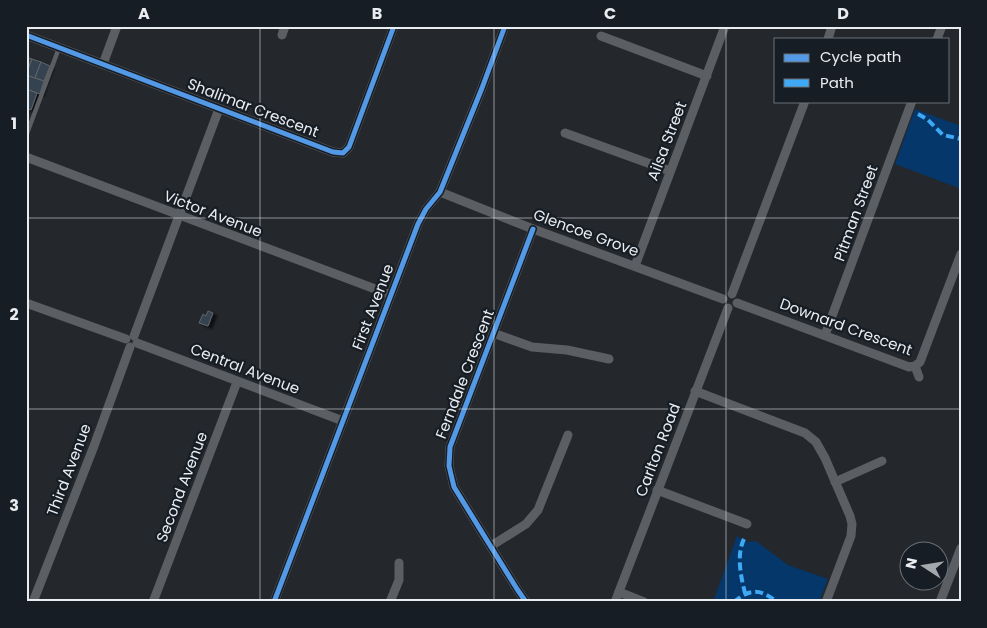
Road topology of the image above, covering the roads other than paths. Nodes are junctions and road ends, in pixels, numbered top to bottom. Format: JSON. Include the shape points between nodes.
{"nodes":[{"id":1,"x":117,"y":26,"type":"edge"},
{"id":2,"x":285,"y":26,"type":"edge"},
{"id":3,"x":394,"y":26,"type":"edge"},
{"id":4,"x":504,"y":26,"type":"edge"},
{"id":5,"x":726,"y":26,"type":"edge"},
{"id":6,"x":832,"y":26,"type":"edge"},
{"id":7,"x":942,"y":26,"type":"edge"},
{"id":8,"x":26,"y":35,"type":"edge"},
{"id":9,"x":282,"y":35,"type":"dead end"},
{"id":10,"x":601,"y":36,"type":"dead end"},
{"id":11,"x":828,"y":38,"type":"edge"},
{"id":12,"x":937,"y":38,"type":"edge"},
{"id":13,"x":59,"y":48,"type":"junction"},
{"id":14,"x":103,"y":64,"type":"junction"},
{"id":15,"x":706,"y":76,"type":"junction"},
{"id":16,"x":806,"y":102,"type":"edge"},
{"id":17,"x":912,"y":102,"type":"edge"},
{"id":18,"x":218,"y":109,"type":"junction"},
{"id":19,"x":565,"y":133,"type":"dead end"},
{"id":20,"x":26,"y":136,"type":"edge"},
{"id":21,"x":26,"y":157,"type":"edge"},
{"id":22,"x":670,"y":171,"type":"junction"},
{"id":23,"x":440,"y":192,"type":"junction"},
{"id":24,"x":179,"y":216,"type":"junction"},
{"id":25,"x":533,"y":229,"type":"junction"},
{"id":26,"x":961,"y":254,"type":"edge"},
{"id":27,"x":635,"y":266,"type":"junction"},
{"id":28,"x":732,"y":294,"type":"junction"},
{"id":29,"x":391,"y":295,"type":"junction"},
{"id":30,"x":723,"y":299,"type":"junction"},
{"id":31,"x":26,"y":302,"type":"edge"},
{"id":32,"x":737,"y":303,"type":"junction"},
{"id":33,"x":728,"y":308,"type":"junction"},
{"id":34,"x":493,"y":334,"type":"junction"},
{"id":35,"x":825,"y":335,"type":"junction"},
{"id":36,"x":132,"y":341,"type":"junction"},
{"id":37,"x":609,"y":359,"type":"dead end"},
{"id":38,"x":915,"y":366,"type":"junction"},
{"id":39,"x":919,"y":377,"type":"dead end"},
{"id":40,"x":237,"y":382,"type":"junction"},
{"id":41,"x":696,"y":391,"type":"junction"},
{"id":42,"x":343,"y":421,"type":"junction"},
{"id":43,"x":568,"y":435,"type":"dead end"},
{"id":44,"x":882,"y":461,"type":"dead end"},
{"id":45,"x":836,"y":482,"type":"junction"},
{"id":46,"x":658,"y":490,"type":"junction"},
{"id":47,"x":747,"y":524,"type":"dead end"},
{"id":48,"x":491,"y":546,"type":"junction"},
{"id":49,"x":961,"y":548,"type":"edge"},
{"id":50,"x":398,"y":563,"type":"dead end"},
{"id":51,"x":619,"y":592,"type":"junction"},
{"id":52,"x":944,"y":600,"type":"edge"},
{"id":53,"x":33,"y":602,"type":"edge"},
{"id":54,"x":153,"y":602,"type":"edge"},
{"id":55,"x":274,"y":602,"type":"edge"},
{"id":56,"x":390,"y":602,"type":"edge"},
{"id":57,"x":526,"y":602,"type":"edge"},
{"id":58,"x":615,"y":602,"type":"edge"},
{"id":59,"x":644,"y":602,"type":"edge"},
{"id":60,"x":826,"y":602,"type":"edge"}],
"edges":[{"from":1,"to":14,"type":"street"},
{"from":2,"to":9,"type":"street"},
{"from":3,"to":18,"type":"street","name":"Shalimar Crescent","via":[[349,147],[343,153]]},
{"from":4,"to":23,"type":"street","name":"First Avenue"},
{"from":5,"to":15,"type":"street","name":"Ailsa Street"},
{"from":6,"to":11,"type":"street"},
{"from":7,"to":12,"type":"street"},
{"from":8,"to":13,"type":"street","name":"Shalimar Crescent"},
{"from":10,"to":15,"type":"street"},
{"from":13,"to":14,"type":"street","name":"Shalimar Crescent"},
{"from":13,"to":20,"type":"lane"},
{"from":14,"to":18,"type":"street","name":"Shalimar Crescent"},
{"from":15,"to":22,"type":"street","name":"Ailsa Street"},
{"from":16,"to":28,"type":"street"},
{"from":17,"to":35,"type":"street","name":"Pitman Street"},
{"from":18,"to":24,"type":"street","name":"Third Avenue"},
{"from":19,"to":22,"type":"street"},
{"from":21,"to":24,"type":"street","name":"Victor Avenue"},
{"from":22,"to":27,"type":"street","name":"Ailsa Street"},
{"from":23,"to":25,"type":"street","name":"Glencoe Grove"},
{"from":23,"to":29,"type":"street","name":"First Avenue","via":[[418,224]]},
{"from":24,"to":29,"type":"street","name":"Victor Avenue"},
{"from":24,"to":36,"type":"street","name":"Third Avenue"},
{"from":25,"to":27,"type":"street","name":"Glencoe Grove"},
{"from":25,"to":34,"type":"street","name":"Ferndale Crescent"},
{"from":26,"to":38,"type":"street","name":"Downard Crescent","via":[[920,362]]},
{"from":27,"to":30,"type":"street","name":"Glencoe Grove"},
{"from":28,"to":30,"type":"street"},
{"from":28,"to":32,"type":"street"},
{"from":29,"to":42,"type":"street","name":"First Avenue"},
{"from":30,"to":33,"type":"street"},
{"from":31,"to":36,"type":"street","name":"Central Avenue"},
{"from":32,"to":33,"type":"street"},
{"from":32,"to":35,"type":"street","name":"Downard Crescent"},
{"from":33,"to":41,"type":"street","name":"Carlton Road"},
{"from":34,"to":37,"type":"street","via":[[532,347]]},
{"from":34,"to":48,"type":"street","name":"Ferndale Crescent","via":[[448,457],[454,487]]},
{"from":35,"to":38,"type":"street","name":"Downard Crescent","via":[[909,367]]},
{"from":36,"to":40,"type":"street","name":"Central Avenue"},
{"from":36,"to":53,"type":"street","name":"Third Avenue"},
{"from":38,"to":39,"type":"street"},
{"from":40,"to":42,"type":"street","name":"Central Avenue"},
{"from":40,"to":54,"type":"street","name":"Second Avenue"},
{"from":41,"to":45,"type":"street","via":[[805,433],[816,442]]},
{"from":41,"to":46,"type":"street","name":"Carlton Road"},
{"from":42,"to":55,"type":"street","name":"First Avenue"},
{"from":43,"to":48,"type":"street","via":[[538,510],[526,524]]},
{"from":44,"to":45,"type":"street"},
{"from":45,"to":60,"type":"street","via":[[850,516],[851,536]]},
{"from":46,"to":47,"type":"street"},
{"from":46,"to":51,"type":"street","name":"Carlton Road"},
{"from":48,"to":57,"type":"street","name":"Ferndale Crescent"},
{"from":49,"to":52,"type":"street"},
{"from":50,"to":56,"type":"street","via":[[399,580]]},
{"from":51,"to":58,"type":"street","name":"Carlton Road"},
{"from":51,"to":59,"type":"street"}]}
